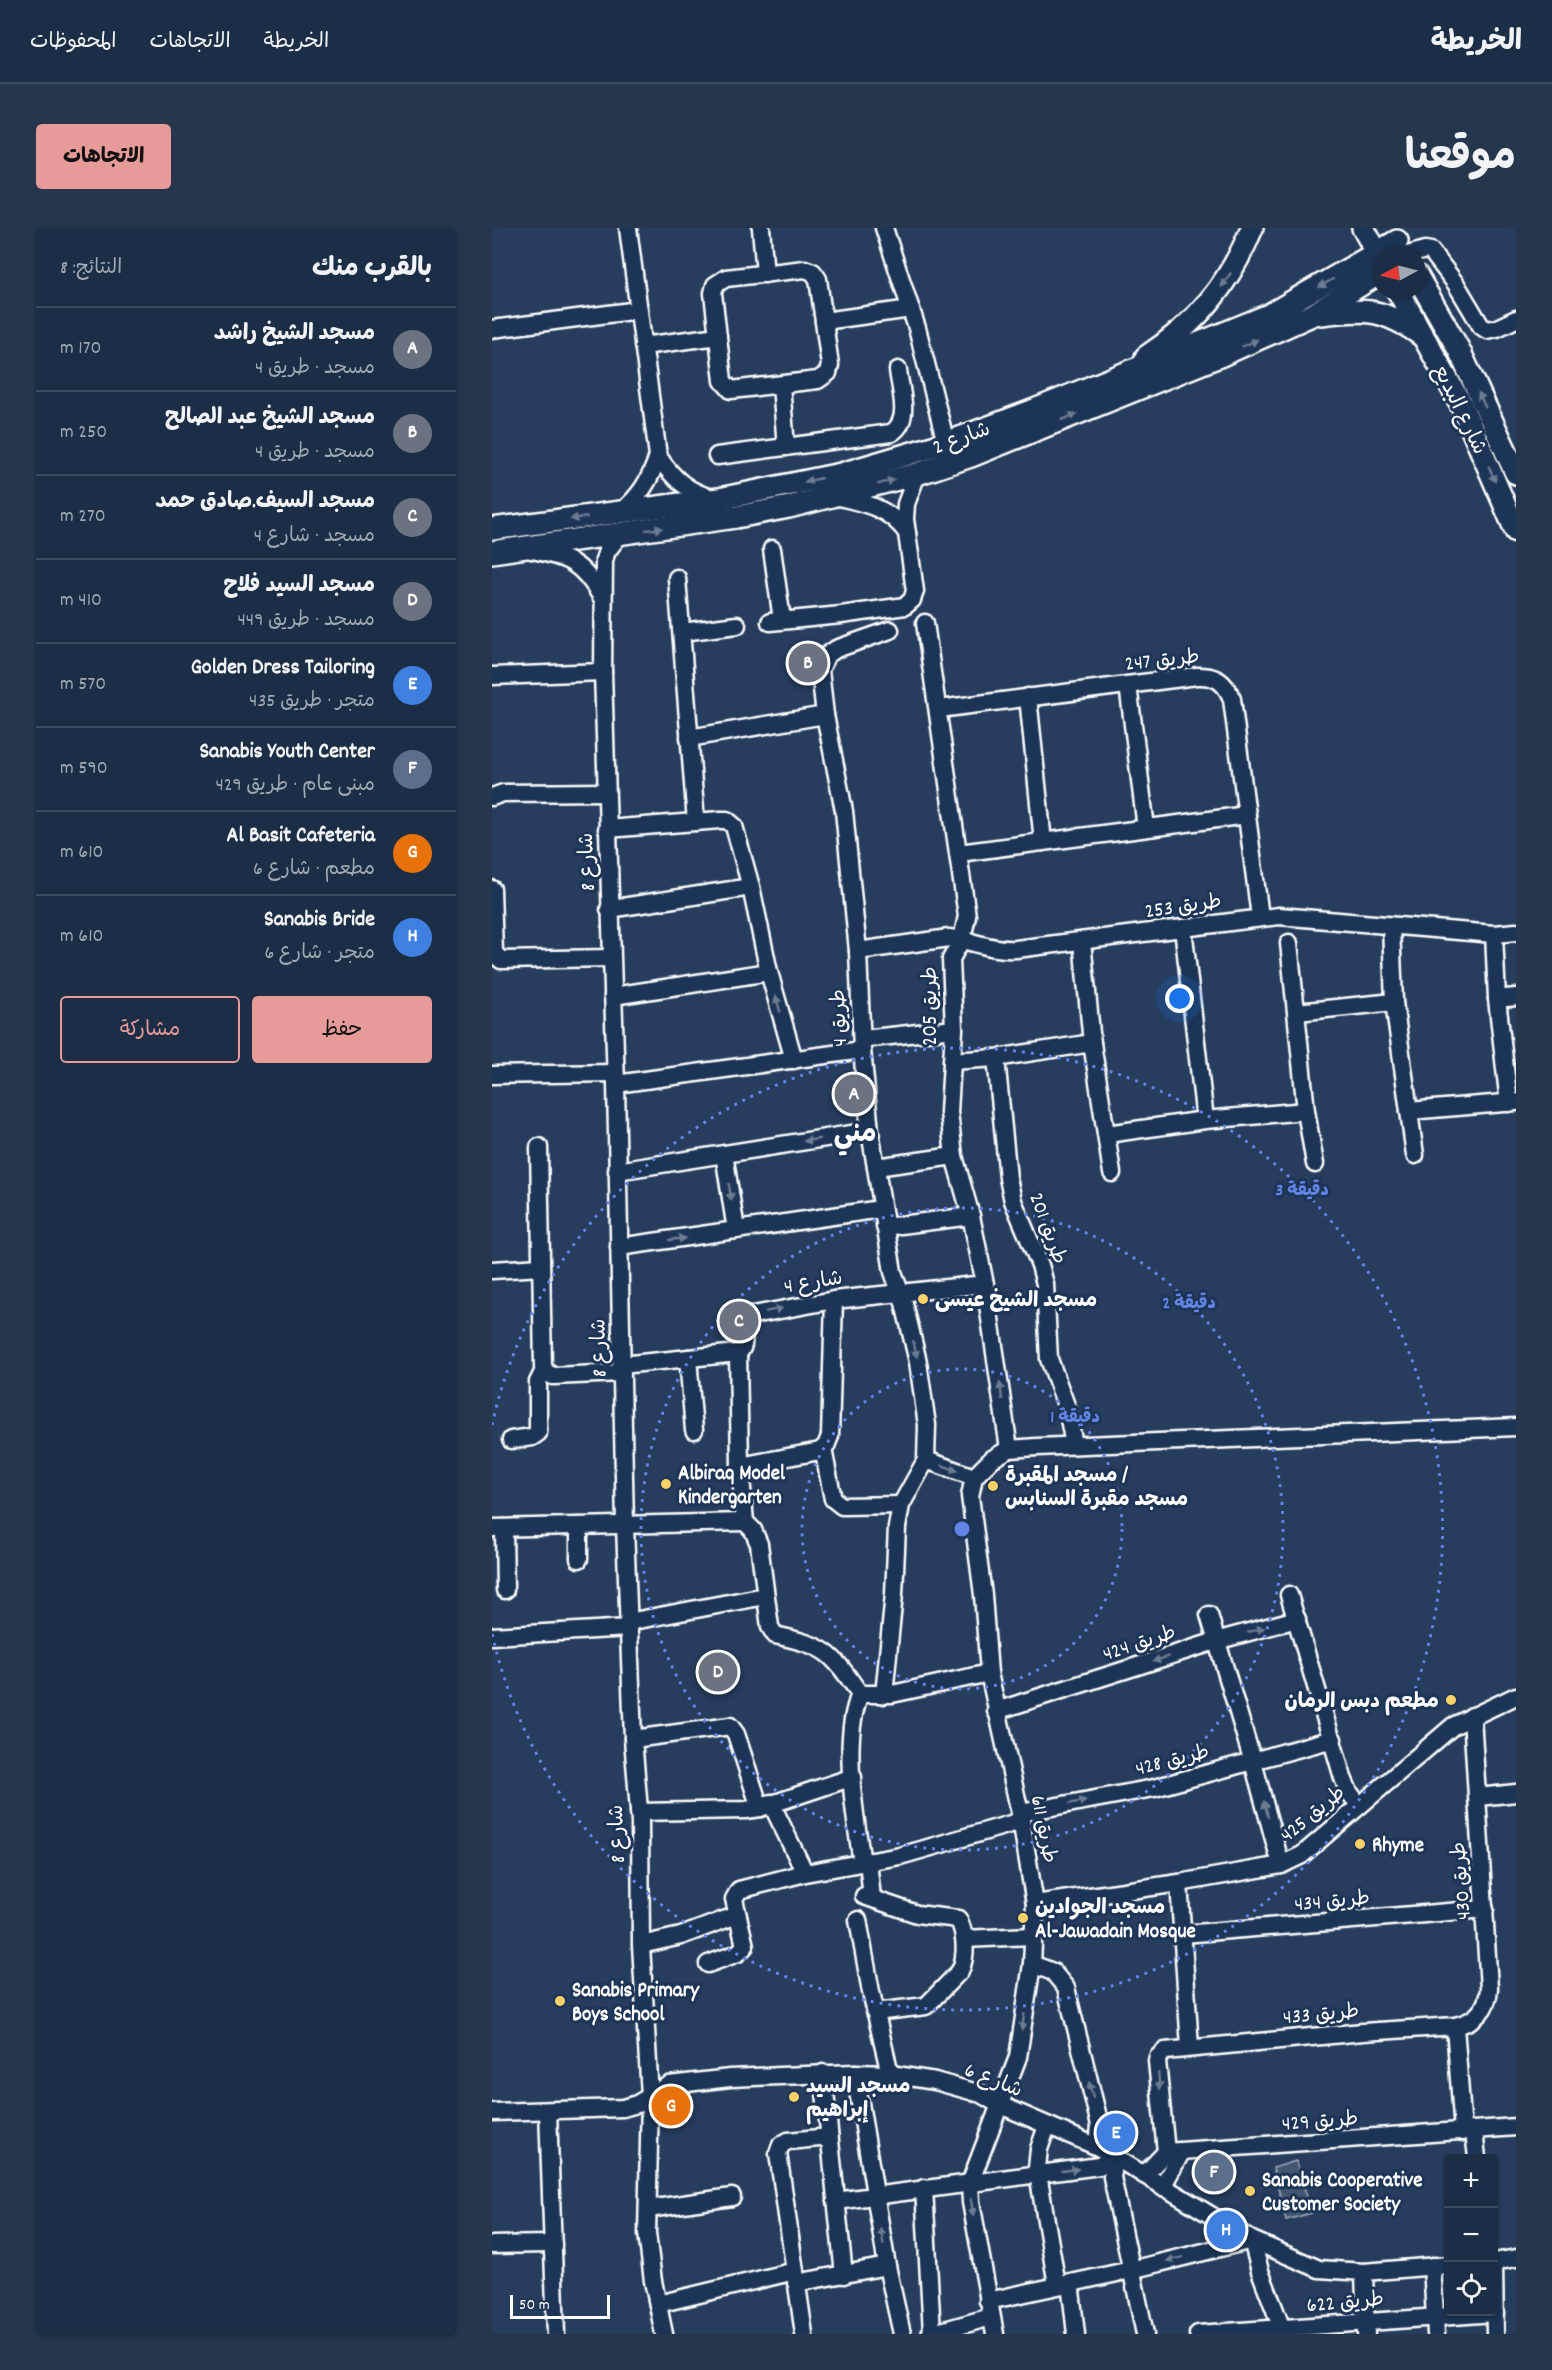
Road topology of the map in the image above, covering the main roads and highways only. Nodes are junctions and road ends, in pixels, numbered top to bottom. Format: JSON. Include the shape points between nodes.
{"nodes":[{"id":1,"x":1252,"y":228,"type":"edge"},
{"id":2,"x":1363,"y":228,"type":"edge"},
{"id":3,"x":1372,"y":246,"type":"edge"},
{"id":4,"x":1372,"y":266,"type":"edge"},
{"id":5,"x":1372,"y":268,"type":"edge"},
{"id":6,"x":1426,"y":292,"type":"edge"},
{"id":7,"x":1403,"y":300,"type":"edge"},
{"id":8,"x":1314,"y":314,"type":"junction"},
{"id":9,"x":1424,"y":336,"type":"junction"},
{"id":10,"x":1115,"y":377,"type":"junction"},
{"id":11,"x":1516,"y":472,"type":"edge"},
{"id":12,"x":620,"y":523,"type":"junction"},
{"id":13,"x":492,"y":529,"type":"edge"},
{"id":14,"x":1516,"y":531,"type":"edge"},
{"id":15,"x":492,"y":552,"type":"edge"}],
"edges":[{"from":1,"to":10,"type":"main road","one_way":true,"via":[[1237,262],[1210,302],[1165,344]]},
{"from":2,"to":3,"type":"main road"},
{"from":4,"to":10,"type":"main road","name":"شارع 2","one_way":true,"via":[[1269,315]]},
{"from":5,"to":8,"type":"main road","name":"شارع 2"},
{"from":11,"to":6,"type":"main road","name":"شارع البديع","one_way":true},
{"from":7,"to":9,"type":"main road","name":"شارع البديع"},
{"from":8,"to":9,"type":"main road","via":[[1346,310],[1379,312]]},
{"from":12,"to":8,"type":"main road","name":"شارع 2","one_way":true,"via":[[736,517],[917,474],[1112,400]]},
{"from":9,"to":14,"type":"main road","name":"شارع البديع","one_way":true,"via":[[1461,404]]},
{"from":10,"to":12,"type":"main road","name":"شارع 2","one_way":true,"via":[[946,443],[841,474]]},
{"from":12,"to":13,"type":"main road","name":"شارع 2","one_way":true},
{"from":12,"to":15,"type":"main road","name":"شارع 2","via":[[524,548]]}]}
